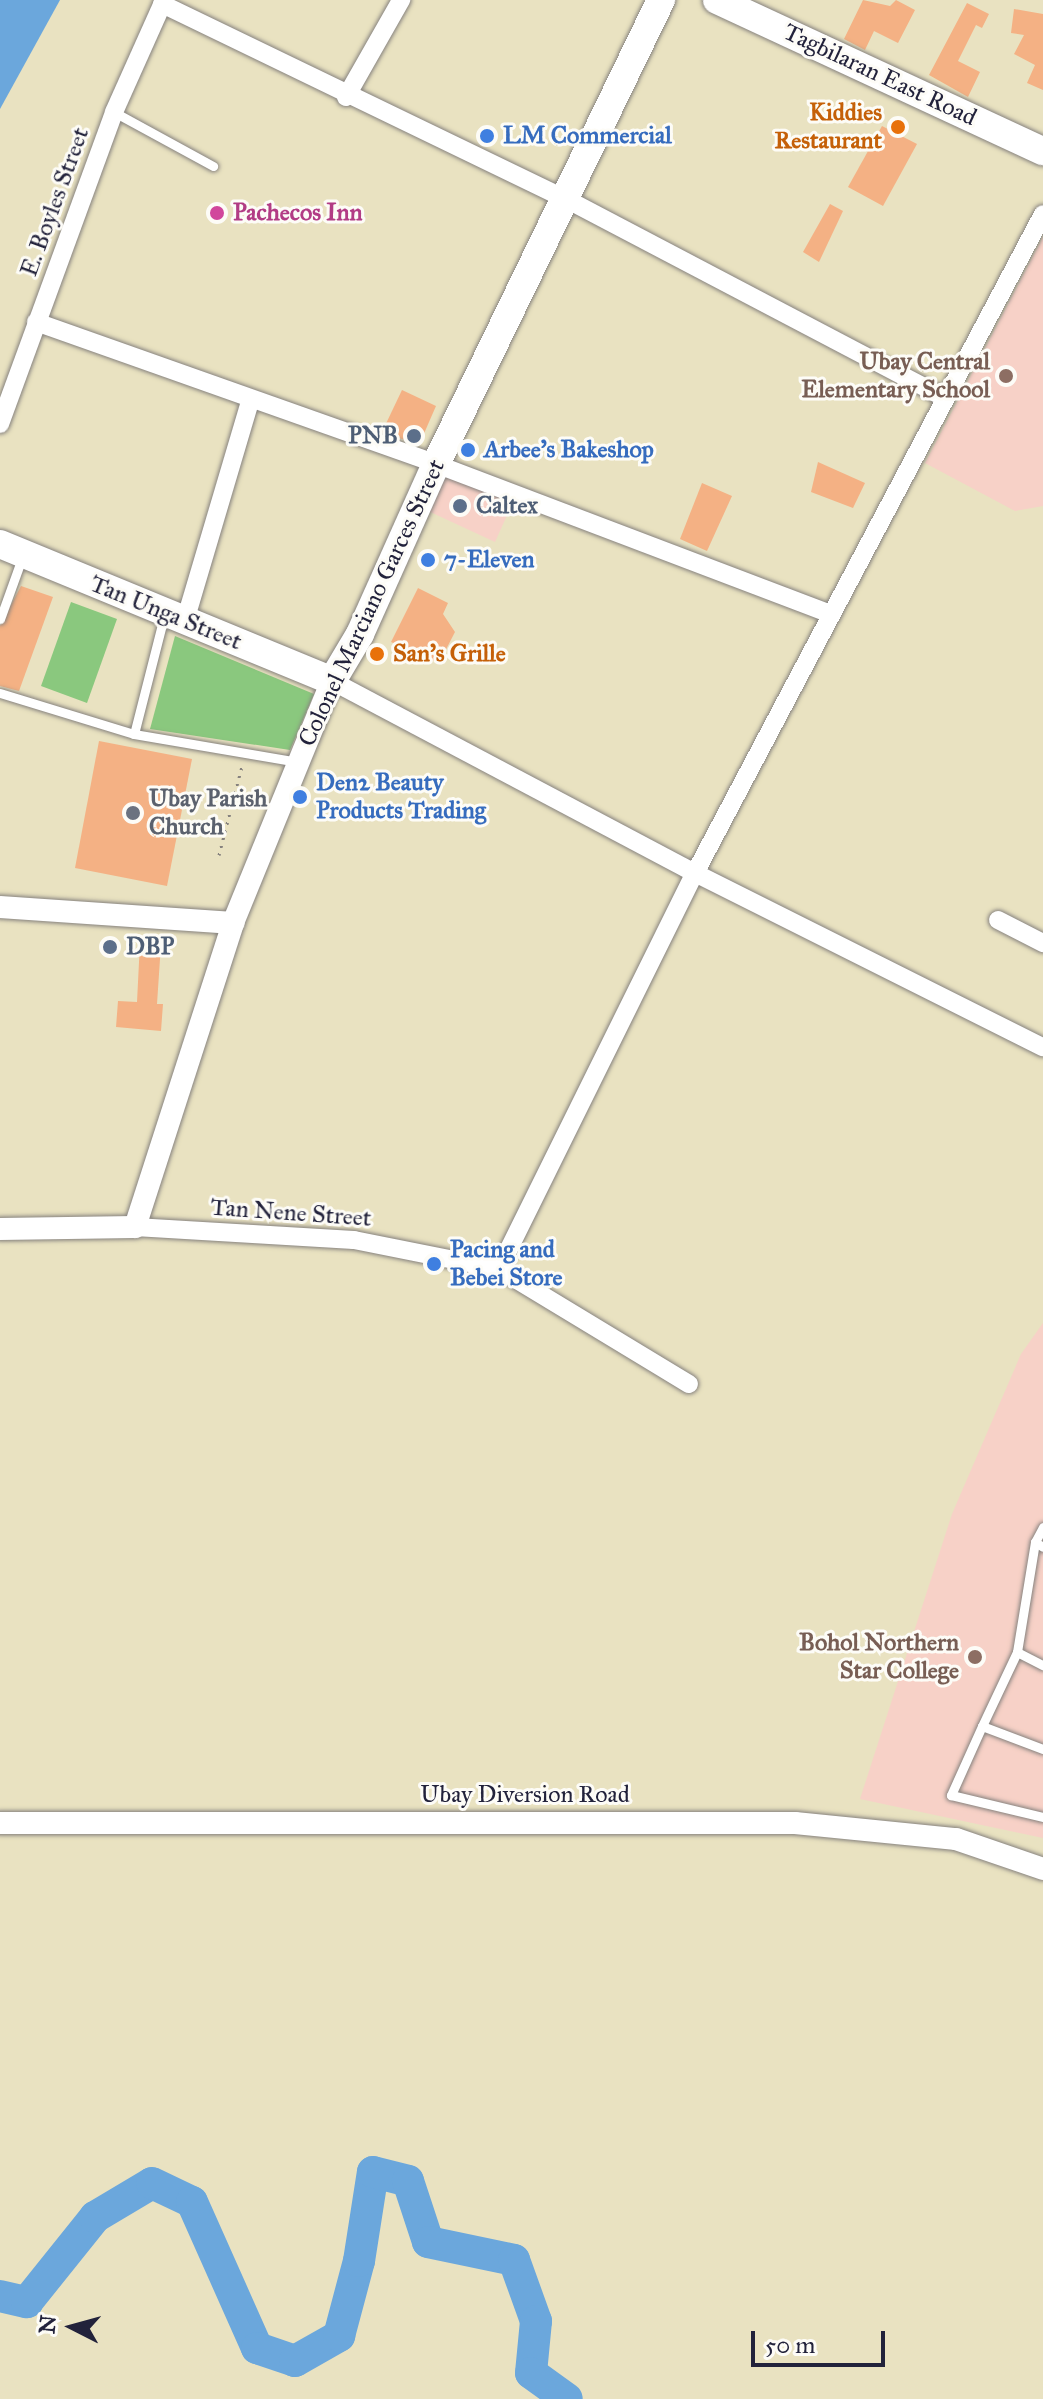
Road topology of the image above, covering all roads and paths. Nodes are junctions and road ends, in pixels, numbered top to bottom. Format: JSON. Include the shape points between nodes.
{"nodes":[{"id":1,"x":401,"y":0,"type":"edge"},
{"id":2,"x":661,"y":0,"type":"edge"},
{"id":3,"x":717,"y":0,"type":"edge"},
{"id":4,"x":163,"y":2,"type":"edge"},
{"id":5,"x":346,"y":97,"type":"junction"},
{"id":6,"x":114,"y":112,"type":"junction"},
{"id":7,"x":1043,"y":151,"type":"edge"},
{"id":8,"x":213,"y":166,"type":"dead end"},
{"id":9,"x":566,"y":199,"type":"junction"},
{"id":10,"x":1043,"y":214,"type":"edge"},
{"id":11,"x":36,"y":322,"type":"junction"},
{"id":12,"x":945,"y":398,"type":"junction"},
{"id":13,"x":250,"y":401,"type":"junction"},
{"id":14,"x":0,"y":424,"type":"edge"},
{"id":15,"x":436,"y":464,"type":"junction"},
{"id":16,"x":12,"y":549,"type":"edge"},
{"id":17,"x":830,"y":614,"type":"junction"},
{"id":18,"x":175,"y":616,"type":"junction"},
{"id":19,"x":0,"y":619,"type":"edge"},
{"id":20,"x":332,"y":681,"type":"junction"},
{"id":21,"x":0,"y":693,"type":"edge"},
{"id":22,"x":134,"y":734,"type":"junction"},
{"id":23,"x":246,"y":752,"type":"junction"},
{"id":24,"x":297,"y":762,"type":"junction"},
{"id":25,"x":219,"y":855,"type":"dead end"},
{"id":26,"x":695,"y":873,"type":"junction"},
{"id":27,"x":0,"y":907,"type":"edge"},
{"id":28,"x":998,"y":920,"type":"dead end"},
{"id":29,"x":233,"y":923,"type":"junction"},
{"id":30,"x":1043,"y":943,"type":"edge"},
{"id":31,"x":1043,"y":1047,"type":"edge"},
{"id":32,"x":135,"y":1227,"type":"junction"},
{"id":33,"x":0,"y":1229,"type":"edge"},
{"id":34,"x":499,"y":1269,"type":"junction"},
{"id":35,"x":689,"y":1384,"type":"dead end"},
{"id":36,"x":1043,"y":1527,"type":"edge"},
{"id":37,"x":1039,"y":1544,"type":"edge"},
{"id":38,"x":1017,"y":1652,"type":"junction"},
{"id":39,"x":1043,"y":1665,"type":"edge"},
{"id":40,"x":982,"y":1726,"type":"junction"},
{"id":41,"x":1043,"y":1749,"type":"edge"},
{"id":42,"x":1043,"y":1817,"type":"edge"},
{"id":43,"x":0,"y":1823,"type":"edge"},
{"id":44,"x":1043,"y":1869,"type":"edge"}],
"edges":[{"from":1,"to":5,"type":"street"},
{"from":2,"to":9,"type":"main road","name":"Colonel Marciano Garces Street"},
{"from":3,"to":7,"type":"main road","name":"Tagbilaran East Road"},
{"from":4,"to":5,"type":"street"},
{"from":4,"to":6,"type":"street","name":"E. Boyles Street"},
{"from":5,"to":9,"type":"street"},
{"from":6,"to":8,"type":"lane"},
{"from":6,"to":11,"type":"street","name":"E. Boyles Street"},
{"from":9,"to":12,"type":"street"},
{"from":9,"to":15,"type":"main road","name":"Colonel Marciano Garces Street"},
{"from":10,"to":12,"type":"street"},
{"from":11,"to":13,"type":"street"},
{"from":11,"to":14,"type":"street","name":"E. Boyles Street"},
{"from":12,"to":17,"type":"street"},
{"from":13,"to":15,"type":"street"},
{"from":13,"to":18,"type":"street"},
{"from":15,"to":17,"type":"street"},
{"from":15,"to":20,"type":"main road","name":"Colonel Marciano Garces Street","via":[[360,634]]},
{"from":16,"to":18,"type":"main road","name":"Tan Unga Street"},
{"from":16,"to":19,"type":"lane"},
{"from":17,"to":26,"type":"street"},
{"from":18,"to":20,"type":"main road","name":"Tan Unga Street"},
{"from":18,"to":22,"type":"lane"},
{"from":20,"to":24,"type":"street","name":"Colonel Marciano Garces Street"},
{"from":20,"to":26,"type":"street"},
{"from":21,"to":22,"type":"lane"},
{"from":22,"to":23,"type":"lane"},
{"from":23,"to":24,"type":"lane"},
{"from":23,"to":25,"type":"path"},
{"from":24,"to":29,"type":"street","name":"Colonel Marciano Garces Street"},
{"from":26,"to":31,"type":"street"},
{"from":26,"to":34,"type":"street"},
{"from":27,"to":29,"type":"street"},
{"from":28,"to":30,"type":"street"},
{"from":29,"to":32,"type":"street","name":"Colonel Marciano Garces Street"},
{"from":32,"to":33,"type":"street","name":"Tan Nene Street"},
{"from":32,"to":34,"type":"street","name":"Tan Nene Street","via":[[354,1240]]},
{"from":34,"to":35,"type":"street","name":"Tan Nene Street"},
{"from":36,"to":37,"type":"lane"},
{"from":37,"to":38,"type":"lane"},
{"from":38,"to":39,"type":"lane"},
{"from":38,"to":40,"type":"lane"},
{"from":40,"to":41,"type":"lane"},
{"from":40,"to":42,"type":"lane","via":[[951,1795]]},
{"from":43,"to":44,"type":"street","name":"Ubay Diversion Road","via":[[795,1823],[956,1839]]}]}
